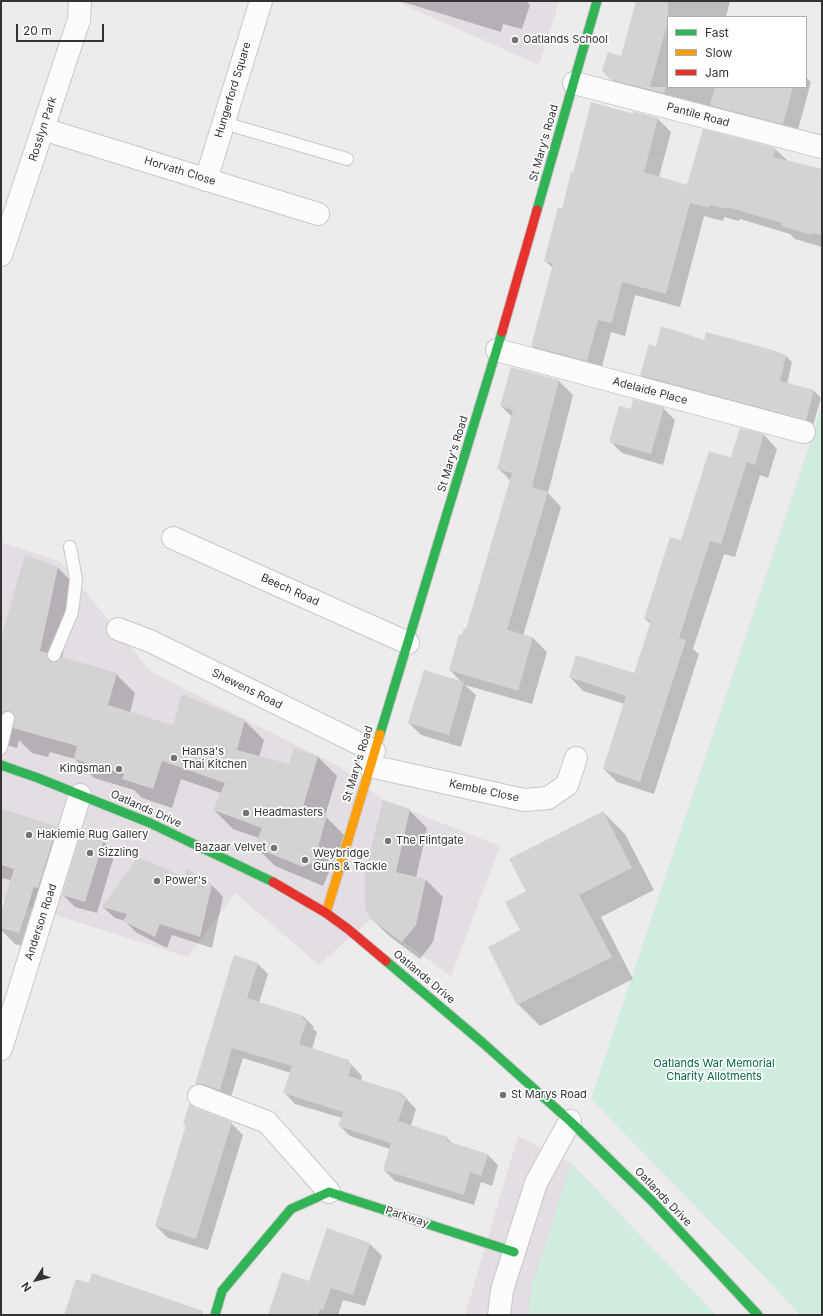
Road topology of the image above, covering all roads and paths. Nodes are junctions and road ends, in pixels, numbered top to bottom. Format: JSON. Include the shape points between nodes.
{"nodes":[{"id":1,"x":80,"y":1,"type":"edge"},
{"id":2,"x":261,"y":1,"type":"edge"},
{"id":3,"x":597,"y":1,"type":"edge"},
{"id":4,"x":574,"y":83,"type":"junction"},
{"id":5,"x":224,"y":123,"type":"junction"},
{"id":6,"x":43,"y":129,"type":"junction"},
{"id":7,"x":822,"y":147,"type":"edge"},
{"id":8,"x":347,"y":159,"type":"dead end"},
{"id":9,"x":206,"y":180,"type":"junction"},
{"id":10,"x":318,"y":214,"type":"dead end"},
{"id":11,"x":1,"y":255,"type":"edge"},
{"id":12,"x":497,"y":350,"type":"junction"},
{"id":13,"x":804,"y":432,"type":"dead end"},
{"id":14,"x":173,"y":538,"type":"dead end"},
{"id":15,"x":70,"y":547,"type":"dead end"},
{"id":16,"x":118,"y":629,"type":"dead end"},
{"id":17,"x":408,"y":643,"type":"junction"},
{"id":18,"x":54,"y":655,"type":"dead end"},
{"id":19,"x":8,"y":718,"type":"dead end"},
{"id":20,"x":1,"y":748,"type":"edge"},
{"id":21,"x":372,"y":758,"type":"junction"},
{"id":22,"x":576,"y":758,"type":"dead end"},
{"id":23,"x":1,"y":765,"type":"edge"},
{"id":24,"x":80,"y":795,"type":"junction"},
{"id":25,"x":326,"y":912,"type":"junction"},
{"id":26,"x":6,"y":1014,"type":"edge"},
{"id":27,"x":1,"y":1049,"type":"edge"},
{"id":28,"x":199,"y":1096,"type":"dead end"},
{"id":29,"x":570,"y":1121,"type":"junction"},
{"id":30,"x":329,"y":1192,"type":"junction"},
{"id":31,"x":514,"y":1252,"type":"junction"},
{"id":32,"x":215,"y":1315,"type":"edge"},
{"id":33,"x":499,"y":1315,"type":"edge"},
{"id":34,"x":758,"y":1315,"type":"edge"}],
"edges":[{"from":1,"to":6,"type":"street","name":"Rosslyn Park","via":[[79,20]]},
{"from":2,"to":5,"type":"street","name":"Hungerford Square"},
{"from":3,"to":4,"type":"street","name":"St Mary's Road"},
{"from":4,"to":7,"type":"street","name":"Pantile Road"},
{"from":4,"to":12,"type":"street","name":"St Mary's Road"},
{"from":5,"to":8,"type":"lane"},
{"from":5,"to":9,"type":"street","name":"Hungerford Square"},
{"from":6,"to":9,"type":"street","name":"Horvath Close"},
{"from":6,"to":11,"type":"street","name":"Rosslyn Park"},
{"from":9,"to":10,"type":"street","name":"Horvath Close"},
{"from":12,"to":13,"type":"street","name":"Adelaide Place"},
{"from":12,"to":17,"type":"street","name":"St Mary's Road"},
{"from":14,"to":17,"type":"street","name":"Beech Road"},
{"from":15,"to":18,"type":"lane","via":[[76,580],[72,612]]},
{"from":16,"to":21,"type":"street","name":"Shewens Road","via":[[150,641]]},
{"from":17,"to":21,"type":"street","name":"St Mary's Road"},
{"from":19,"to":20,"type":"lane"},
{"from":21,"to":22,"type":"street","name":"Kemble Close","via":[[524,800],[548,798],[566,785]]},
{"from":21,"to":25,"type":"street","name":"St Mary's Road"},
{"from":23,"to":24,"type":"street","name":"Oatlands Drive"},
{"from":24,"to":25,"type":"street","name":"Oatlands Drive","via":[[150,823],[282,887]]},
{"from":24,"to":26,"type":"street","name":"Anderson Road"},
{"from":25,"to":29,"type":"street","name":"Oatlands Drive","via":[[471,1032]]},
{"from":26,"to":27,"type":"street","name":"Anderson Road"},
{"from":28,"to":30,"type":"street","via":[[267,1122]]},
{"from":29,"to":31,"type":"street","via":[[536,1183]]},
{"from":29,"to":34,"type":"street","name":"Oatlands Drive","via":[[652,1201]]},
{"from":30,"to":31,"type":"street","name":"Parkway"},
{"from":30,"to":32,"type":"street","via":[[292,1208],[222,1292]]},
{"from":31,"to":33,"type":"street","via":[[502,1290]]}]}
